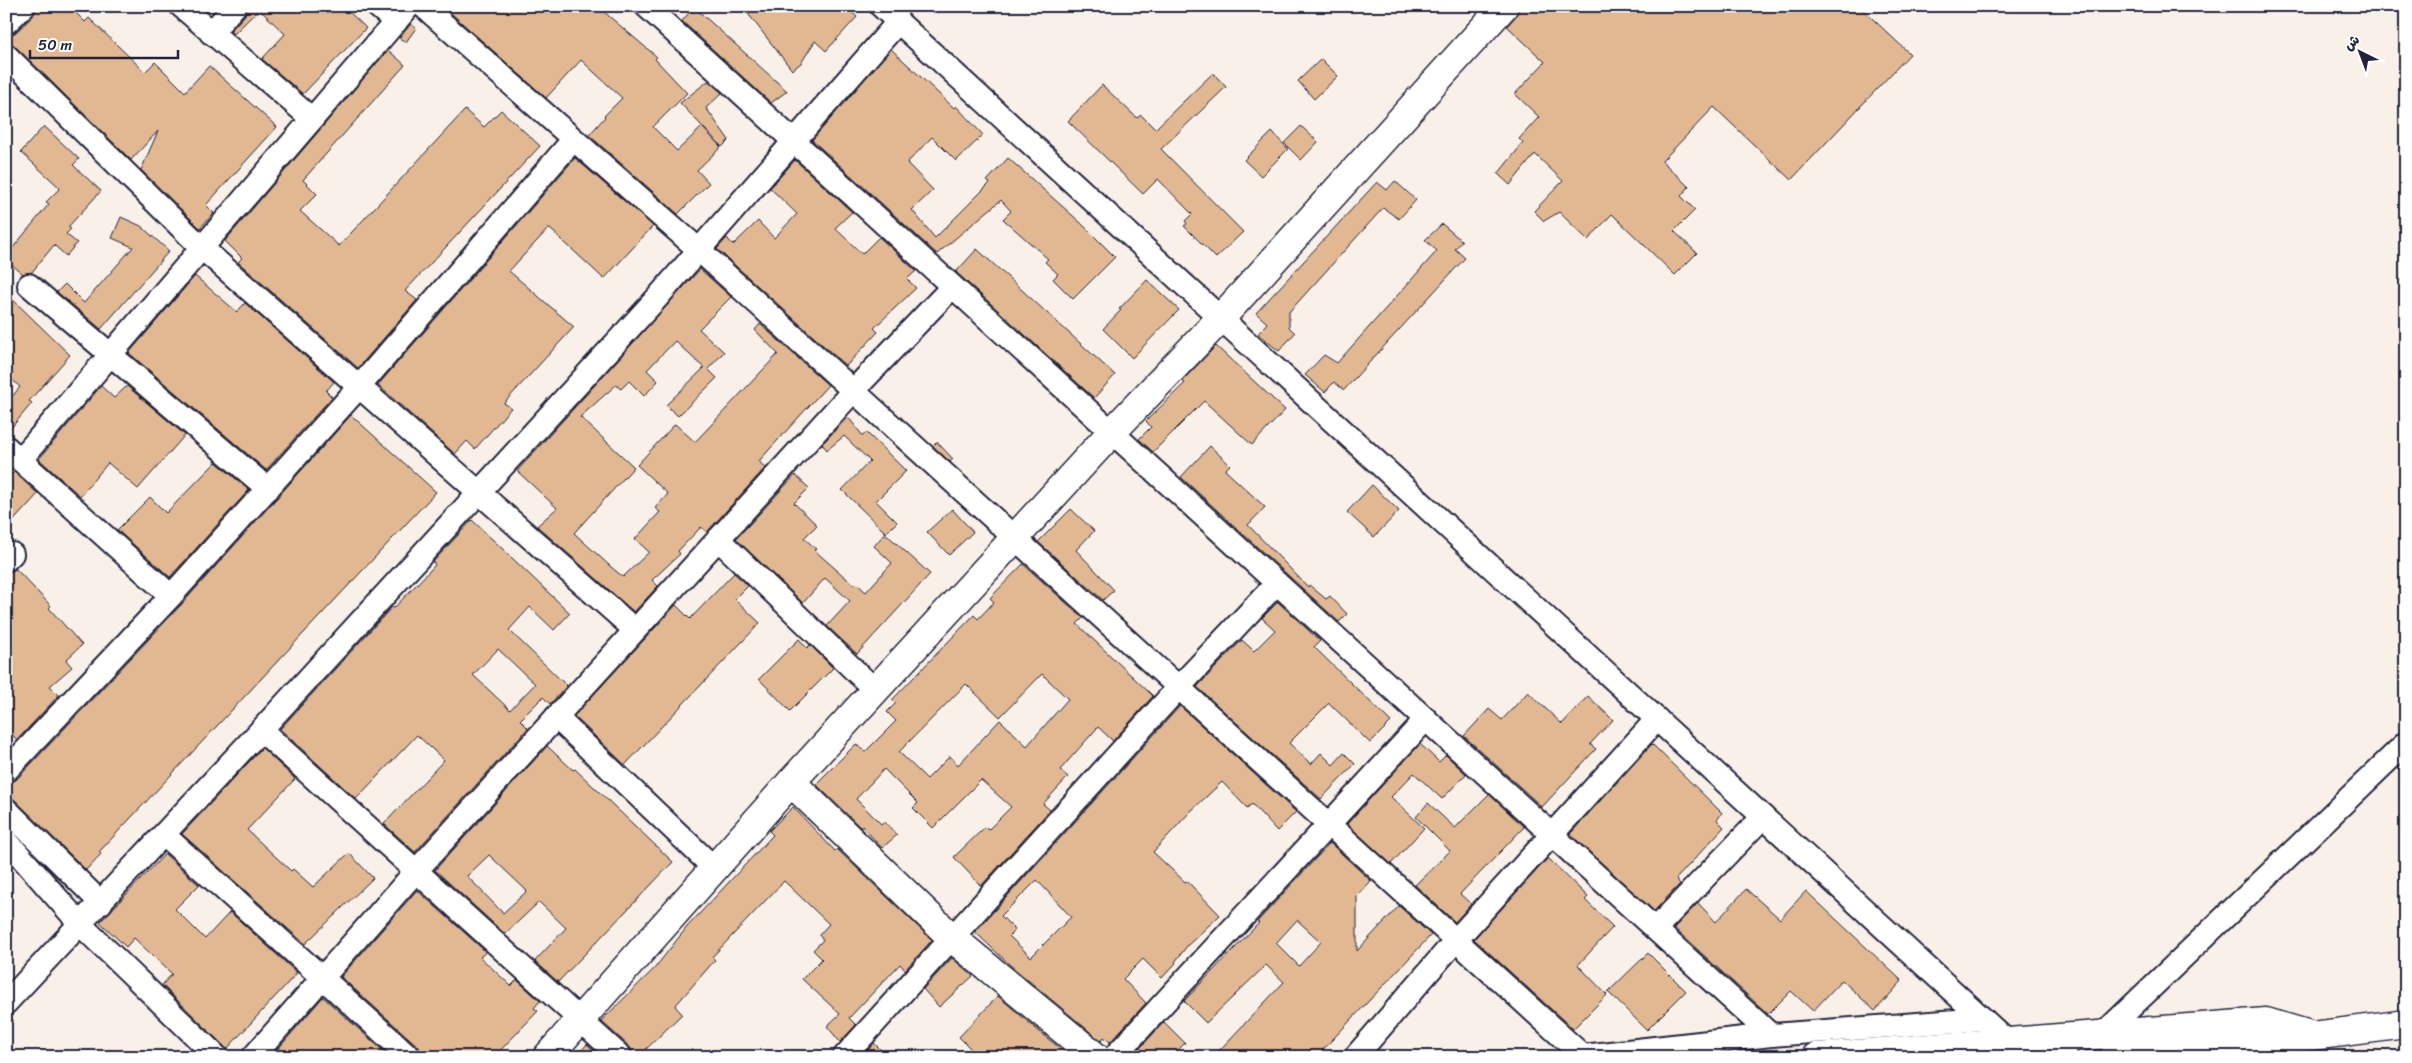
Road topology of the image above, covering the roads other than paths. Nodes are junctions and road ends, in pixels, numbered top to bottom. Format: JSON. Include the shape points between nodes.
{"nodes":[{"id":1,"x":24,"y":6,"type":"edge"},
{"id":2,"x":180,"y":6,"type":"edge"},
{"id":3,"x":235,"y":6,"type":"edge"},
{"id":4,"x":377,"y":6,"type":"edge"},
{"id":5,"x":423,"y":6,"type":"edge"},
{"id":6,"x":646,"y":6,"type":"edge"},
{"id":7,"x":881,"y":6,"type":"edge"},
{"id":8,"x":1504,"y":6,"type":"edge"},
{"id":9,"x":402,"y":14,"type":"edge"},
{"id":10,"x":896,"y":14,"type":"edge"},
{"id":11,"x":6,"y":23,"type":"edge"},
{"id":12,"x":211,"y":33,"type":"junction"},
{"id":13,"x":6,"y":55,"type":"edge"},
{"id":14,"x":312,"y":119,"type":"junction"},
{"id":15,"x":573,"y":140,"type":"junction"},
{"id":16,"x":792,"y":143,"type":"junction"},
{"id":17,"x":202,"y":248,"type":"junction"},
{"id":18,"x":699,"y":250,"type":"junction"},
{"id":19,"x":29,"y":285,"type":"dead end"},
{"id":20,"x":952,"y":288,"type":"junction"},
{"id":21,"x":1220,"y":318,"type":"junction"},
{"id":22,"x":110,"y":356,"type":"junction"},
{"id":23,"x":359,"y":387,"type":"junction"},
{"id":24,"x":853,"y":391,"type":"junction"},
{"id":25,"x":1111,"y":433,"type":"junction"},
{"id":26,"x":14,"y":453,"type":"edge"},
{"id":27,"x":268,"y":488,"type":"junction"},
{"id":28,"x":478,"y":493,"type":"junction"},
{"id":29,"x":1015,"y":538,"type":"junction"},
{"id":30,"x":718,"y":539,"type":"junction"},
{"id":31,"x":1277,"y":583,"type":"junction"},
{"id":32,"x":171,"y":596,"type":"junction"},
{"id":33,"x":634,"y":630,"type":"junction"},
{"id":34,"x":1179,"y":688,"type":"junction"},
{"id":35,"x":876,"y":691,"type":"junction"},
{"id":36,"x":556,"y":717,"type":"junction"},
{"id":37,"x":1426,"y":719,"type":"junction"},
{"id":38,"x":1657,"y":719,"type":"junction"},
{"id":39,"x":261,"y":730,"type":"junction"},
{"id":40,"x":2406,"y":743,"type":"edge"},
{"id":41,"x":6,"y":771,"type":"edge"},
{"id":42,"x":791,"y":782,"type":"junction"},
{"id":43,"x":6,"y":809,"type":"edge"},
{"id":44,"x":1763,"y":817,"type":"junction"},
{"id":45,"x":1330,"y":824,"type":"junction"},
{"id":46,"x":164,"y":835,"type":"junction"},
{"id":47,"x":1552,"y":835,"type":"junction"},
{"id":48,"x":6,"y":840,"type":"edge"},
{"id":49,"x":715,"y":869,"type":"junction"},
{"id":50,"x":416,"y":871,"type":"junction"},
{"id":51,"x":101,"y":903,"type":"junction"},
{"id":52,"x":81,"y":925,"type":"junction"},
{"id":53,"x":1655,"y":929,"type":"junction"},
{"id":54,"x":952,"y":937,"type":"junction"},
{"id":55,"x":1456,"y":940,"type":"junction"},
{"id":56,"x":322,"y":978,"type":"junction"},
{"id":57,"x":6,"y":1004,"type":"edge"},
{"id":58,"x":1984,"y":1019,"type":"junction"},
{"id":59,"x":580,"y":1020,"type":"junction"},
{"id":60,"x":2406,"y":1024,"type":"edge"},
{"id":61,"x":1771,"y":1035,"type":"junction"},
{"id":62,"x":2008,"y":1042,"type":"junction"},
{"id":63,"x":2108,"y":1046,"type":"edge"},
{"id":64,"x":2066,"y":1047,"type":"edge"},
{"id":65,"x":1583,"y":1056,"type":"edge"},
{"id":66,"x":217,"y":1057,"type":"edge"},
{"id":67,"x":253,"y":1057,"type":"edge"},
{"id":68,"x":410,"y":1057,"type":"edge"},
{"id":69,"x":547,"y":1057,"type":"edge"},
{"id":70,"x":621,"y":1057,"type":"edge"},
{"id":71,"x":844,"y":1057,"type":"edge"},
{"id":72,"x":1096,"y":1057,"type":"edge"},
{"id":73,"x":1114,"y":1057,"type":"edge"},
{"id":74,"x":1355,"y":1057,"type":"edge"},
{"id":75,"x":1816,"y":1057,"type":"edge"}],
"edges":[{"from":1,"to":11,"type":"street"},
{"from":2,"to":12,"type":"street"},
{"from":3,"to":12,"type":"street"},
{"from":4,"to":9,"type":"street"},
{"from":5,"to":15,"type":"street"},
{"from":6,"to":16,"type":"street"},
{"from":7,"to":10,"type":"street"},
{"from":8,"to":21,"type":"main road"},
{"from":9,"to":14,"type":"street"},
{"from":10,"to":16,"type":"street"},
{"from":10,"to":21,"type":"street"},
{"from":12,"to":14,"type":"street"},
{"from":13,"to":17,"type":"street"},
{"from":14,"to":17,"type":"street"},
{"from":15,"to":18,"type":"street"},
{"from":15,"to":23,"type":"street"},
{"from":16,"to":18,"type":"street"},
{"from":16,"to":20,"type":"street"},
{"from":17,"to":22,"type":"street"},
{"from":17,"to":23,"type":"street"},
{"from":18,"to":24,"type":"street"},
{"from":18,"to":28,"type":"street"},
{"from":19,"to":22,"type":"street"},
{"from":20,"to":24,"type":"street"},
{"from":20,"to":25,"type":"street"},
{"from":21,"to":25,"type":"main road"},
{"from":21,"to":38,"type":"street"},
{"from":22,"to":26,"type":"street"},
{"from":22,"to":27,"type":"street"},
{"from":23,"to":27,"type":"street"},
{"from":23,"to":28,"type":"street"},
{"from":24,"to":29,"type":"street"},
{"from":24,"to":30,"type":"street"},
{"from":25,"to":29,"type":"main road"},
{"from":25,"to":31,"type":"street"},
{"from":26,"to":32,"type":"street"},
{"from":27,"to":32,"type":"street"},
{"from":28,"to":33,"type":"street"},
{"from":28,"to":39,"type":"street"},
{"from":29,"to":34,"type":"street"},
{"from":29,"to":35,"type":"main road"},
{"from":30,"to":33,"type":"street"},
{"from":30,"to":35,"type":"street"},
{"from":31,"to":34,"type":"street"},
{"from":31,"to":37,"type":"street"},
{"from":32,"to":41,"type":"street"},
{"from":33,"to":36,"type":"street"},
{"from":34,"to":45,"type":"street"},
{"from":34,"to":54,"type":"street"},
{"from":35,"to":42,"type":"main road"},
{"from":36,"to":49,"type":"street"},
{"from":36,"to":50,"type":"street"},
{"from":37,"to":45,"type":"street"},
{"from":37,"to":47,"type":"street"},
{"from":38,"to":44,"type":"street"},
{"from":38,"to":47,"type":"street"},
{"from":39,"to":46,"type":"street"},
{"from":39,"to":50,"type":"street"},
{"from":40,"to":63,"type":"street"},
{"from":42,"to":49,"type":"main road"},
{"from":42,"to":54,"type":"main road"},
{"from":43,"to":51,"type":"street"},
{"from":44,"to":53,"type":"street"},
{"from":44,"to":58,"type":"street"},
{"from":45,"to":55,"type":"street"},
{"from":45,"to":73,"type":"street"},
{"from":46,"to":51,"type":"street"},
{"from":46,"to":56,"type":"street"},
{"from":47,"to":53,"type":"street"},
{"from":47,"to":55,"type":"street"},
{"from":48,"to":52,"type":"street"},
{"from":49,"to":59,"type":"main road"},
{"from":50,"to":56,"type":"street"},
{"from":50,"to":59,"type":"street"},
{"from":51,"to":52,"type":"street"},
{"from":52,"to":57,"type":"street"},
{"from":52,"to":66,"type":"street"},
{"from":53,"to":61,"type":"street"},
{"from":54,"to":71,"type":"street"},
{"from":54,"to":72,"type":"main road"},
{"from":55,"to":65,"type":"street"},
{"from":55,"to":74,"type":"street"},
{"from":56,"to":67,"type":"street"},
{"from":56,"to":68,"type":"street"},
{"from":58,"to":61,"type":"street"},
{"from":58,"to":62,"type":"street"},
{"from":59,"to":69,"type":"main road"},
{"from":59,"to":70,"type":"street"},
{"from":60,"to":63,"type":"main road","via":[[2266,1042]]},
{"from":61,"to":65,"type":"street"},
{"from":62,"to":64,"type":"main road"},
{"from":62,"to":75,"type":"main road"},
{"from":63,"to":64,"type":"main road"}]}
